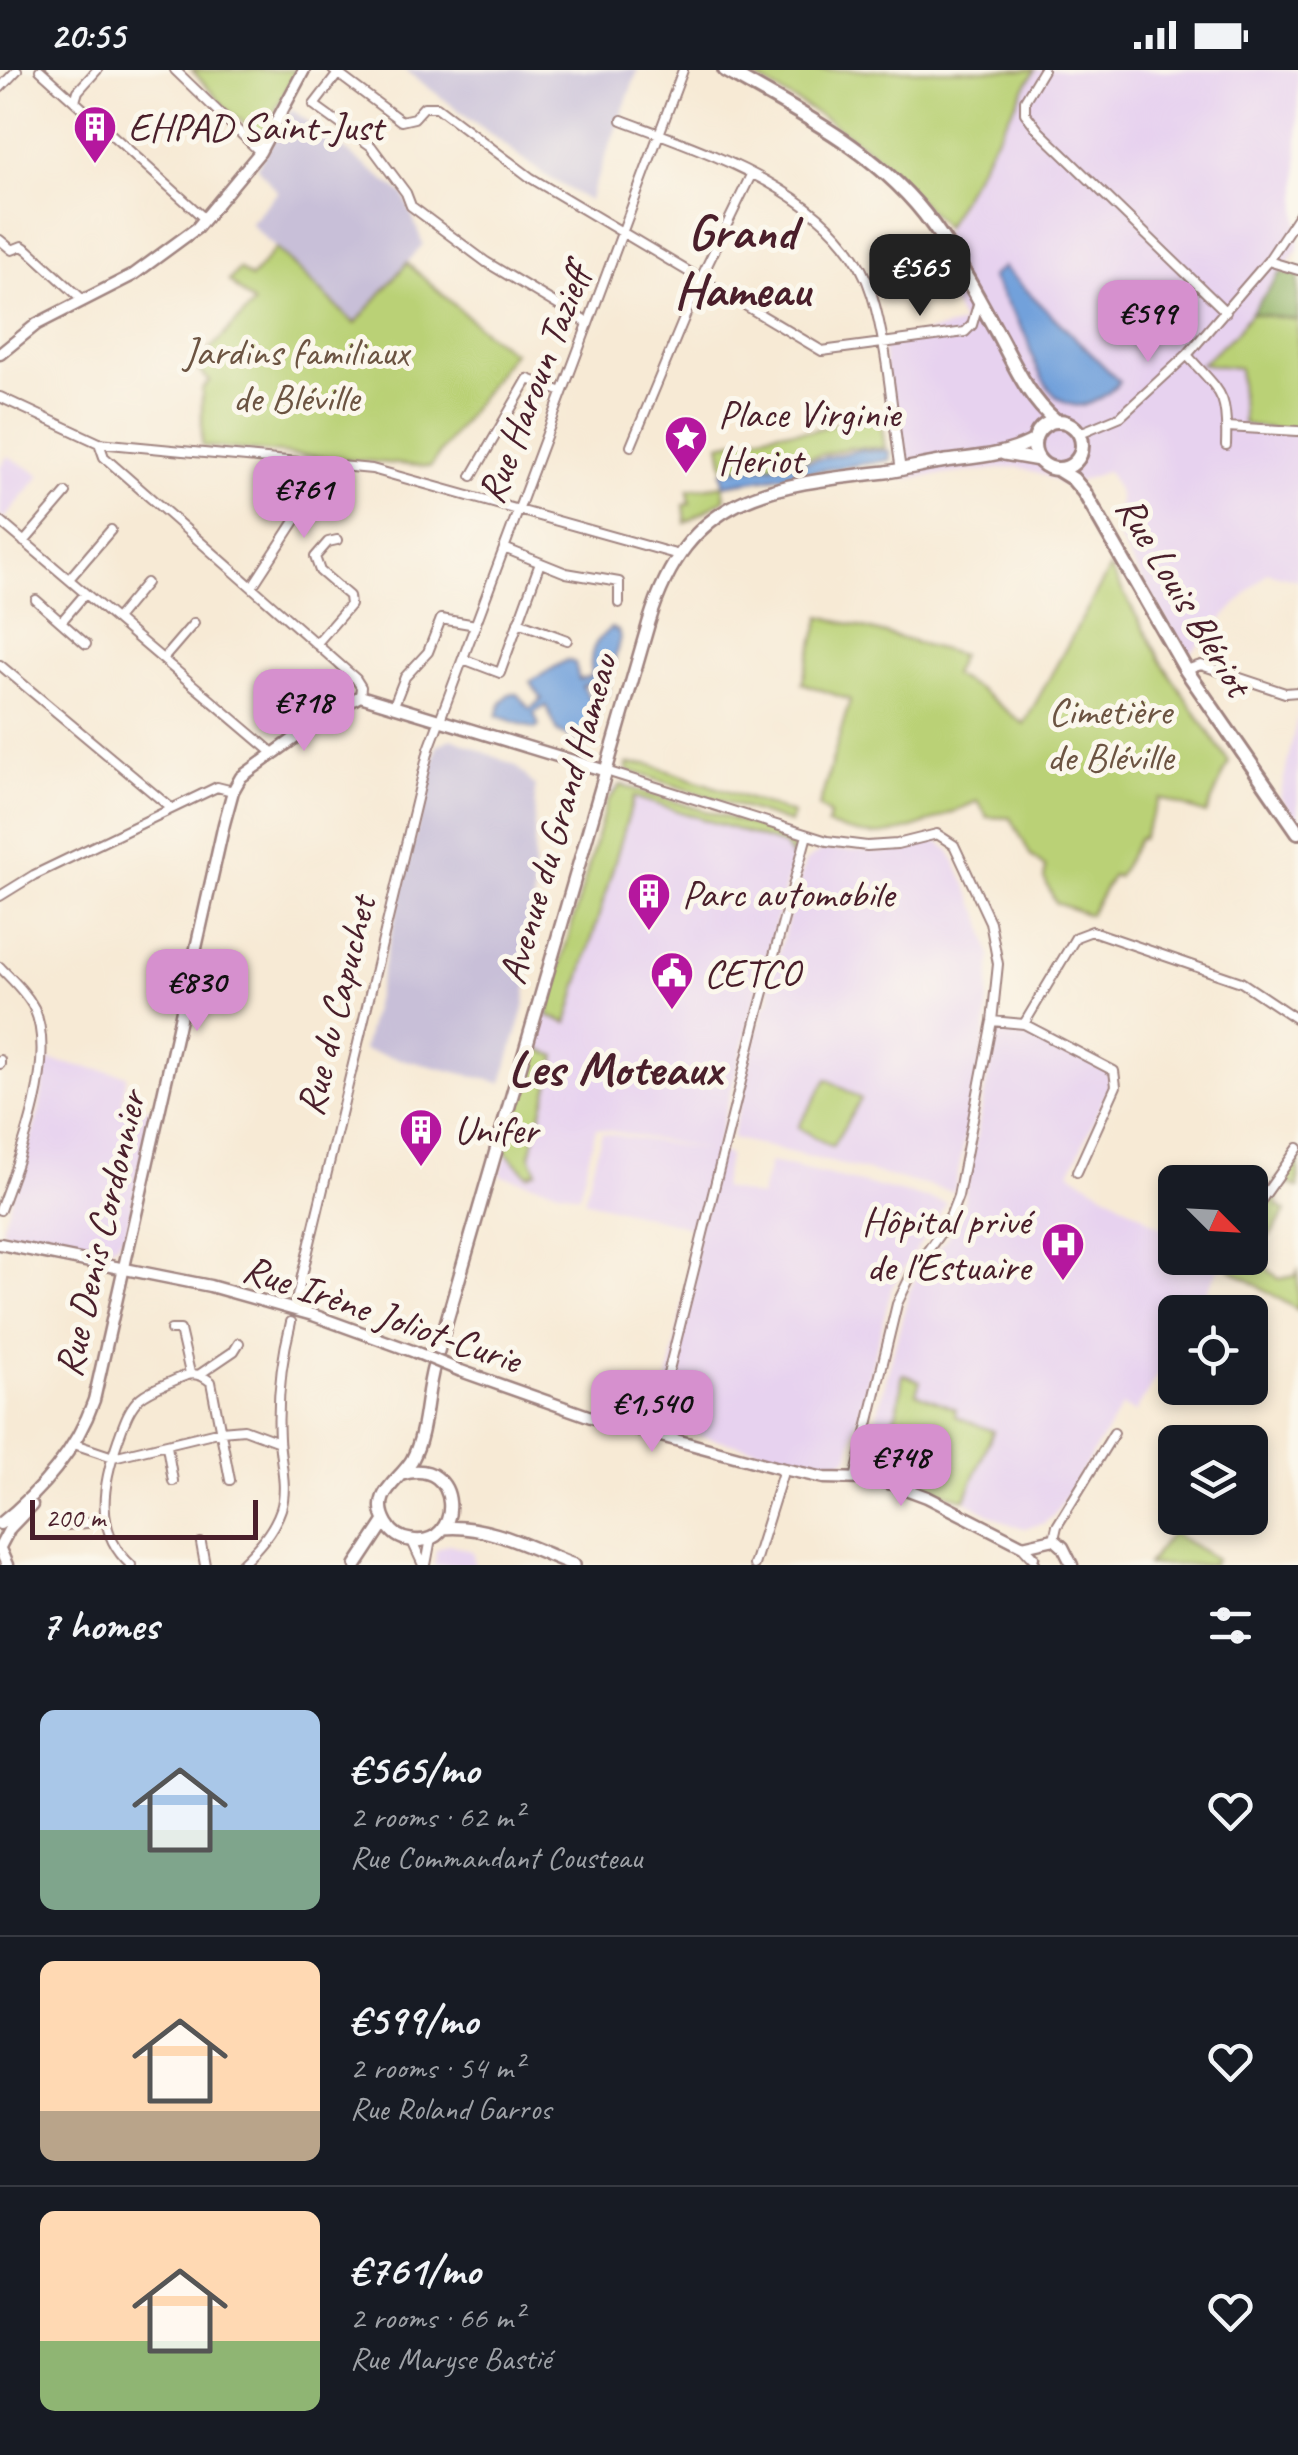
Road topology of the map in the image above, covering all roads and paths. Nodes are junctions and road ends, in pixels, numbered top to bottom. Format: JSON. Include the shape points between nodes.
{"nodes":[{"id":1,"x":16,"y":70,"type":"edge"},
{"id":2,"x":40,"y":70,"type":"edge"},
{"id":3,"x":97,"y":70,"type":"edge"},
{"id":4,"x":176,"y":70,"type":"edge"},
{"id":5,"x":304,"y":70,"type":"edge"},
{"id":6,"x":683,"y":70,"type":"edge"},
{"id":7,"x":725,"y":70,"type":"edge"},
{"id":8,"x":1043,"y":70,"type":"edge"},
{"id":9,"x":333,"y":72,"type":"edge"},
{"id":10,"x":0,"y":88,"type":"edge"},
{"id":11,"x":75,"y":101,"type":"junction"},
{"id":12,"x":622,"y":120,"type":"dead end"},
{"id":13,"x":659,"y":134,"type":"junction"},
{"id":14,"x":260,"y":152,"type":"junction"},
{"id":15,"x":751,"y":174,"type":"junction"},
{"id":16,"x":1298,"y":216,"type":"edge"},
{"id":17,"x":205,"y":220,"type":"junction"},
{"id":18,"x":622,"y":235,"type":"junction"},
{"id":19,"x":0,"y":240,"type":"edge"},
{"id":20,"x":1268,"y":262,"type":"junction"},
{"id":21,"x":1298,"y":270,"type":"edge"},
{"id":22,"x":700,"y":280,"type":"junction"},
{"id":23,"x":83,"y":300,"type":"junction"},
{"id":24,"x":979,"y":301,"type":"junction"},
{"id":25,"x":1226,"y":312,"type":"junction"},
{"id":26,"x":588,"y":323,"type":"junction"},
{"id":27,"x":882,"y":343,"type":"junction"},
{"id":28,"x":0,"y":354,"type":"edge"},
{"id":29,"x":1187,"y":356,"type":"junction"},
{"id":30,"x":562,"y":392,"type":"junction"},
{"id":31,"x":0,"y":397,"type":"edge"},
{"id":32,"x":1031,"y":397,"type":"junction"},
{"id":33,"x":1056,"y":420,"type":"junction"},
{"id":34,"x":1227,"y":427,"type":"junction"},
{"id":35,"x":1298,"y":432,"type":"edge"},
{"id":36,"x":1080,"y":433,"type":"junction"},
{"id":37,"x":1036,"y":436,"type":"junction"},
{"id":38,"x":100,"y":443,"type":"junction"},
{"id":39,"x":1226,"y":445,"type":"dead end"},
{"id":40,"x":631,"y":446,"type":"dead end"},
{"id":41,"x":1000,"y":454,"type":"junction"},
{"id":42,"x":1039,"y":460,"type":"junction"},
{"id":43,"x":1076,"y":462,"type":"junction"},
{"id":44,"x":901,"y":470,"type":"junction"},
{"id":45,"x":1057,"y":470,"type":"junction"},
{"id":46,"x":472,"y":476,"type":"dead end"},
{"id":47,"x":1084,"y":492,"type":"junction"},
{"id":48,"x":66,"y":493,"type":"dead end"},
{"id":49,"x":307,"y":495,"type":"dead end"},
{"id":50,"x":518,"y":510,"type":"junction"},
{"id":51,"x":0,"y":522,"type":"edge"},
{"id":52,"x":111,"y":530,"type":"dead end"},
{"id":53,"x":337,"y":540,"type":"dead end"},
{"id":54,"x":24,"y":542,"type":"junction"},
{"id":55,"x":504,"y":548,"type":"junction"},
{"id":56,"x":679,"y":555,"type":"junction"},
{"id":57,"x":540,"y":564,"type":"junction"},
{"id":58,"x":68,"y":580,"type":"junction"},
{"id":59,"x":146,"y":583,"type":"dead end"},
{"id":60,"x":252,"y":587,"type":"junction"},
{"id":61,"x":85,"y":594,"type":"junction"},
{"id":62,"x":36,"y":600,"type":"dead end"},
{"id":63,"x":619,"y":603,"type":"dead end"},
{"id":64,"x":116,"y":619,"type":"junction"},
{"id":65,"x":61,"y":622,"type":"junction"},
{"id":66,"x":518,"y":622,"type":"junction"},
{"id":67,"x":194,"y":624,"type":"dead end"},
{"id":68,"x":476,"y":624,"type":"junction"},
{"id":69,"x":567,"y":640,"type":"dead end"},
{"id":70,"x":86,"y":644,"type":"dead end"},
{"id":71,"x":316,"y":644,"type":"junction"},
{"id":72,"x":163,"y":659,"type":"junction"},
{"id":73,"x":463,"y":659,"type":"junction"},
{"id":74,"x":0,"y":665,"type":"edge"},
{"id":75,"x":1186,"y":670,"type":"junction"},
{"id":76,"x":1298,"y":692,"type":"edge"},
{"id":77,"x":360,"y":696,"type":"junction"},
{"id":78,"x":394,"y":705,"type":"junction"},
{"id":79,"x":440,"y":719,"type":"junction"},
{"id":80,"x":272,"y":752,"type":"junction"},
{"id":81,"x":606,"y":772,"type":"junction"},
{"id":82,"x":233,"y":791,"type":"junction"},
{"id":83,"x":171,"y":808,"type":"junction"},
{"id":84,"x":1298,"y":832,"type":"edge"},
{"id":85,"x":807,"y":836,"type":"junction"},
{"id":86,"x":0,"y":896,"type":"edge"},
{"id":87,"x":0,"y":966,"type":"edge"},
{"id":88,"x":1298,"y":1020,"type":"edge"},
{"id":89,"x":992,"y":1021,"type":"junction"},
{"id":90,"x":1024,"y":1024,"type":"junction"},
{"id":91,"x":1298,"y":1148,"type":"edge"},
{"id":92,"x":1077,"y":1172,"type":"dead end"},
{"id":93,"x":1268,"y":1190,"type":"edge"},
{"id":94,"x":0,"y":1210,"type":"edge"},
{"id":95,"x":0,"y":1244,"type":"edge"},
{"id":96,"x":124,"y":1267,"type":"junction"},
{"id":97,"x":294,"y":1309,"type":"junction"},
{"id":98,"x":292,"y":1322,"type":"dead end"},
{"id":99,"x":171,"y":1330,"type":"dead end"},
{"id":100,"x":238,"y":1343,"type":"dead end"},
{"id":101,"x":195,"y":1374,"type":"junction"},
{"id":102,"x":221,"y":1431,"type":"junction"},
{"id":103,"x":1114,"y":1432,"type":"dead end"},
{"id":104,"x":653,"y":1434,"type":"junction"},
{"id":105,"x":420,"y":1440,"type":"junction"},
{"id":106,"x":279,"y":1442,"type":"junction"},
{"id":107,"x":74,"y":1444,"type":"junction"},
{"id":108,"x":167,"y":1446,"type":"junction"},
{"id":109,"x":113,"y":1457,"type":"junction"},
{"id":110,"x":784,"y":1469,"type":"junction"},
{"id":111,"x":428,"y":1473,"type":"junction"},
{"id":112,"x":402,"y":1474,"type":"junction"},
{"id":113,"x":52,"y":1476,"type":"junction"},
{"id":114,"x":230,"y":1480,"type":"dead end"},
{"id":115,"x":855,"y":1480,"type":"junction"},
{"id":116,"x":173,"y":1481,"type":"dead end"},
{"id":117,"x":450,"y":1510,"type":"junction"},
{"id":118,"x":104,"y":1521,"type":"junction"},
{"id":119,"x":385,"y":1522,"type":"junction"},
{"id":120,"x":0,"y":1524,"type":"edge"},
{"id":121,"x":67,"y":1525,"type":"dead end"},
{"id":122,"x":443,"y":1528,"type":"junction"},
{"id":123,"x":396,"y":1535,"type":"junction"},
{"id":124,"x":494,"y":1535,"type":"junction"},
{"id":125,"x":430,"y":1538,"type":"junction"},
{"id":126,"x":412,"y":1540,"type":"junction"},
{"id":127,"x":1054,"y":1540,"type":"junction"},
{"id":128,"x":201,"y":1543,"type":"dead end"},
{"id":129,"x":0,"y":1548,"type":"edge"},
{"id":130,"x":1036,"y":1559,"type":"edge"},
{"id":131,"x":1067,"y":1562,"type":"edge"},
{"id":132,"x":8,"y":1565,"type":"edge"},
{"id":133,"x":131,"y":1565,"type":"edge"},
{"id":134,"x":205,"y":1565,"type":"edge"},
{"id":135,"x":240,"y":1565,"type":"edge"},
{"id":136,"x":357,"y":1565,"type":"edge"},
{"id":137,"x":424,"y":1565,"type":"edge"},
{"id":138,"x":574,"y":1565,"type":"edge"},
{"id":139,"x":754,"y":1565,"type":"edge"}],
"edges":[{"from":1,"to":10,"type":"street"},
{"from":2,"to":11,"type":"street"},
{"from":3,"to":11,"type":"street"},
{"from":4,"to":14,"type":"street"},
{"from":5,"to":14,"type":"street"},
{"from":6,"to":13,"type":"street","name":"Rue Haroun Tazieff"},
{"from":7,"to":24,"type":"main road","via":[[846,141],[887,174],[932,223]]},
{"from":8,"to":25,"type":"street","via":[[1025,112],[1039,131]]},
{"from":9,"to":18,"type":"street","via":[[401,122],[437,107],[530,178]]},
{"from":9,"to":26,"type":"street","via":[[314,105],[371,146],[412,206],[486,262]]},
{"from":11,"to":17,"type":"street"},
{"from":12,"to":13,"type":"street"},
{"from":13,"to":15,"type":"street"},
{"from":13,"to":18,"type":"street","name":"Rue Haroun Tazieff"},
{"from":14,"to":17,"type":"street"},
{"from":15,"to":22,"type":"street"},
{"from":15,"to":27,"type":"street","via":[[840,238],[872,294]]},
{"from":16,"to":20,"type":"street"},
{"from":17,"to":23,"type":"street","via":[[133,275]]},
{"from":18,"to":22,"type":"street"},
{"from":18,"to":26,"type":"street","name":"Rue Haroun Tazieff"},
{"from":19,"to":23,"type":"street","via":[[12,250],[28,250]]},
{"from":20,"to":21,"type":"street"},
{"from":20,"to":25,"type":"street"},
{"from":22,"to":27,"type":"street","via":[[822,351]]},
{"from":22,"to":40,"type":"street"},
{"from":23,"to":28,"type":"street"},
{"from":24,"to":27,"type":"street","via":[[965,332]]},
{"from":24,"to":32,"type":"main road"},
{"from":25,"to":29,"type":"street"},
{"from":26,"to":30,"type":"street","name":"Rue Haroun Tazieff"},
{"from":27,"to":44,"type":"street"},
{"from":29,"to":34,"type":"street","via":[[1224,398]]},
{"from":29,"to":36,"type":"street","via":[[1121,416]]},
{"from":30,"to":46,"type":"street","via":[[528,379]]},
{"from":30,"to":50,"type":"street","name":"Rue Haroun Tazieff"},
{"from":31,"to":38,"type":"street"},
{"from":32,"to":33,"type":"main road"},
{"from":32,"to":37,"type":"main road"},
{"from":33,"to":36,"type":"main road"},
{"from":33,"to":37,"type":"main road"},
{"from":34,"to":35,"type":"street"},
{"from":34,"to":39,"type":"street"},
{"from":36,"to":43,"type":"main road","via":[[1083,448]]},
{"from":37,"to":41,"type":"main road","name":"Avenue du Grand Hameau"},
{"from":37,"to":42,"type":"main road"},
{"from":38,"to":50,"type":"street","via":[[350,465]]},
{"from":38,"to":60,"type":"street","via":[[104,458]]},
{"from":41,"to":42,"type":"main road","name":"Avenue du Grand Hameau"},
{"from":41,"to":44,"type":"main road","name":"Avenue du Grand Hameau"},
{"from":42,"to":45,"type":"main road"},
{"from":43,"to":45,"type":"main road"},
{"from":43,"to":47,"type":"main road","name":"Rue Louis Blériot"},
{"from":44,"to":56,"type":"main road","name":"Avenue du Grand Hameau","via":[[758,493],[717,516]]},
{"from":45,"to":47,"type":"main road","name":"Rue Louis Blériot"},
{"from":47,"to":75,"type":"main road","name":"Rue Louis Blériot"},
{"from":48,"to":54,"type":"street"},
{"from":49,"to":60,"type":"street"},
{"from":50,"to":55,"type":"street","name":"Rue Haroun Tazieff"},
{"from":50,"to":56,"type":"street"},
{"from":51,"to":54,"type":"street"},
{"from":52,"to":58,"type":"street"},
{"from":53,"to":71,"type":"street","via":[[315,557],[350,605]]},
{"from":54,"to":58,"type":"street"},
{"from":55,"to":57,"type":"street"},
{"from":55,"to":68,"type":"street","name":"Rue Haroun Tazieff"},
{"from":56,"to":81,"type":"main road","name":"Avenue du Grand Hameau","via":[[653,608]]},
{"from":57,"to":63,"type":"street","via":[[619,582]]},
{"from":57,"to":66,"type":"street"},
{"from":58,"to":61,"type":"street"},
{"from":59,"to":64,"type":"street"},
{"from":60,"to":71,"type":"street"},
{"from":61,"to":64,"type":"street"},
{"from":61,"to":65,"type":"street"},
{"from":62,"to":65,"type":"street"},
{"from":64,"to":72,"type":"street"},
{"from":65,"to":70,"type":"street"},
{"from":66,"to":69,"type":"street"},
{"from":66,"to":73,"type":"street","via":[[500,673]]},
{"from":67,"to":72,"type":"street"},
{"from":68,"to":73,"type":"street","name":"Rue Haroun Tazieff"},
{"from":68,"to":78,"type":"street","via":[[440,619]]},
{"from":71,"to":77,"type":"street","via":[[356,679]]},
{"from":72,"to":80,"type":"street"},
{"from":73,"to":79,"type":"street","name":"Rue Haroun Tazieff"},
{"from":74,"to":83,"type":"street"},
{"from":75,"to":76,"type":"street","via":[[1201,665],[1285,694]]},
{"from":75,"to":84,"type":"main road","name":"Rue Louis Blériot"},
{"from":77,"to":78,"type":"street"},
{"from":77,"to":80,"type":"street"},
{"from":78,"to":79,"type":"street"},
{"from":79,"to":81,"type":"street"},
{"from":79,"to":97,"type":"street","name":"Rue du Capuchet"},
{"from":80,"to":82,"type":"street"},
{"from":81,"to":85,"type":"street"},
{"from":81,"to":105,"type":"main road","name":"Avenue du Grand Hameau","via":[[433,1368]]},
{"from":82,"to":83,"type":"street","via":[[217,787]]},
{"from":82,"to":96,"type":"street","name":"Rue Denis Cordonnier"},
{"from":83,"to":86,"type":"street"},
{"from":85,"to":89,"type":"street","via":[[867,846],[937,834],[954,846],[995,942]]},
{"from":85,"to":104,"type":"street"},
{"from":87,"to":94,"type":"street","via":[[33,1006],[40,1034],[37,1086]]},
{"from":88,"to":90,"type":"street","via":[[1241,982],[1092,931],[1076,938]]},
{"from":89,"to":90,"type":"street"},
{"from":89,"to":115,"type":"street","via":[[958,1196],[897,1304]]},
{"from":90,"to":92,"type":"street","via":[[1114,1071],[1116,1086]]},
{"from":91,"to":93,"type":"street"},
{"from":95,"to":96,"type":"street","name":"Rue Irène Joliot-Curie"},
{"from":96,"to":97,"type":"street","name":"Rue Irène Joliot-Curie"},
{"from":96,"to":107,"type":"street","name":"Rue Denis Cordonnier","via":[[94,1400]]},
{"from":97,"to":104,"type":"street","name":"Rue Irène Joliot-Curie","bridge":true,"via":[[545,1402]]},
{"from":98,"to":106,"type":"street","via":[[279,1392]]},
{"from":99,"to":101,"type":"street","via":[[180,1330]]},
{"from":100,"to":101,"type":"street"},
{"from":101,"to":102,"type":"street","via":[[210,1382]]},
{"from":101,"to":109,"type":"street","via":[[140,1398]]},
{"from":102,"to":106,"type":"street","via":[[244,1429]]},
{"from":102,"to":108,"type":"street"},
{"from":102,"to":114,"type":"street"},
{"from":103,"to":127,"type":"street"},
{"from":104,"to":110,"type":"street","name":"Rue Irène Joliot-Curie"},
{"from":105,"to":111,"type":"main road","name":"Avenue du Grand Hameau"},
{"from":105,"to":112,"type":"main road","name":"Avenue du Grand Hameau"},
{"from":106,"to":135,"type":"street","via":[[282,1506]]},
{"from":107,"to":109,"type":"street"},
{"from":107,"to":113,"type":"street","name":"Rue Denis Cordonnier"},
{"from":108,"to":109,"type":"street"},
{"from":108,"to":116,"type":"street"},
{"from":109,"to":118,"type":"street"},
{"from":110,"to":115,"type":"street","name":"Rue Irène Joliot-Curie"},
{"from":110,"to":139,"type":"street"},
{"from":111,"to":112,"type":"main road"},
{"from":111,"to":117,"type":"main road","name":"Avenue du Grand Hameau","via":[[446,1488]]},
{"from":112,"to":119,"type":"main road","name":"Avenue du Grand Hameau","via":[[382,1498]]},
{"from":113,"to":120,"type":"street","name":"Rue Denis Cordonnier"},
{"from":113,"to":129,"type":"street"},
{"from":115,"to":130,"type":"street","name":"Rue Irène Joliot-Curie","via":[[916,1492],[1023,1546]]},
{"from":117,"to":122,"type":"main road"},
{"from":117,"to":124,"type":"main road"},
{"from":118,"to":121,"type":"street"},
{"from":118,"to":133,"type":"street"},
{"from":119,"to":123,"type":"main road"},
{"from":119,"to":136,"type":"main road","name":"Avenue du Grand Hameau"},
{"from":122,"to":124,"type":"main road"},
{"from":122,"to":125,"type":"main road"},
{"from":123,"to":126,"type":"main road"},
{"from":123,"to":136,"type":"main road","name":"Avenue du Grand Hameau"},
{"from":124,"to":138,"type":"main road"},
{"from":125,"to":126,"type":"main road"},
{"from":125,"to":137,"type":"street"},
{"from":126,"to":137,"type":"street"},
{"from":127,"to":130,"type":"street"},
{"from":127,"to":131,"type":"street"},
{"from":128,"to":134,"type":"street"},
{"from":129,"to":132,"type":"street"}]}
